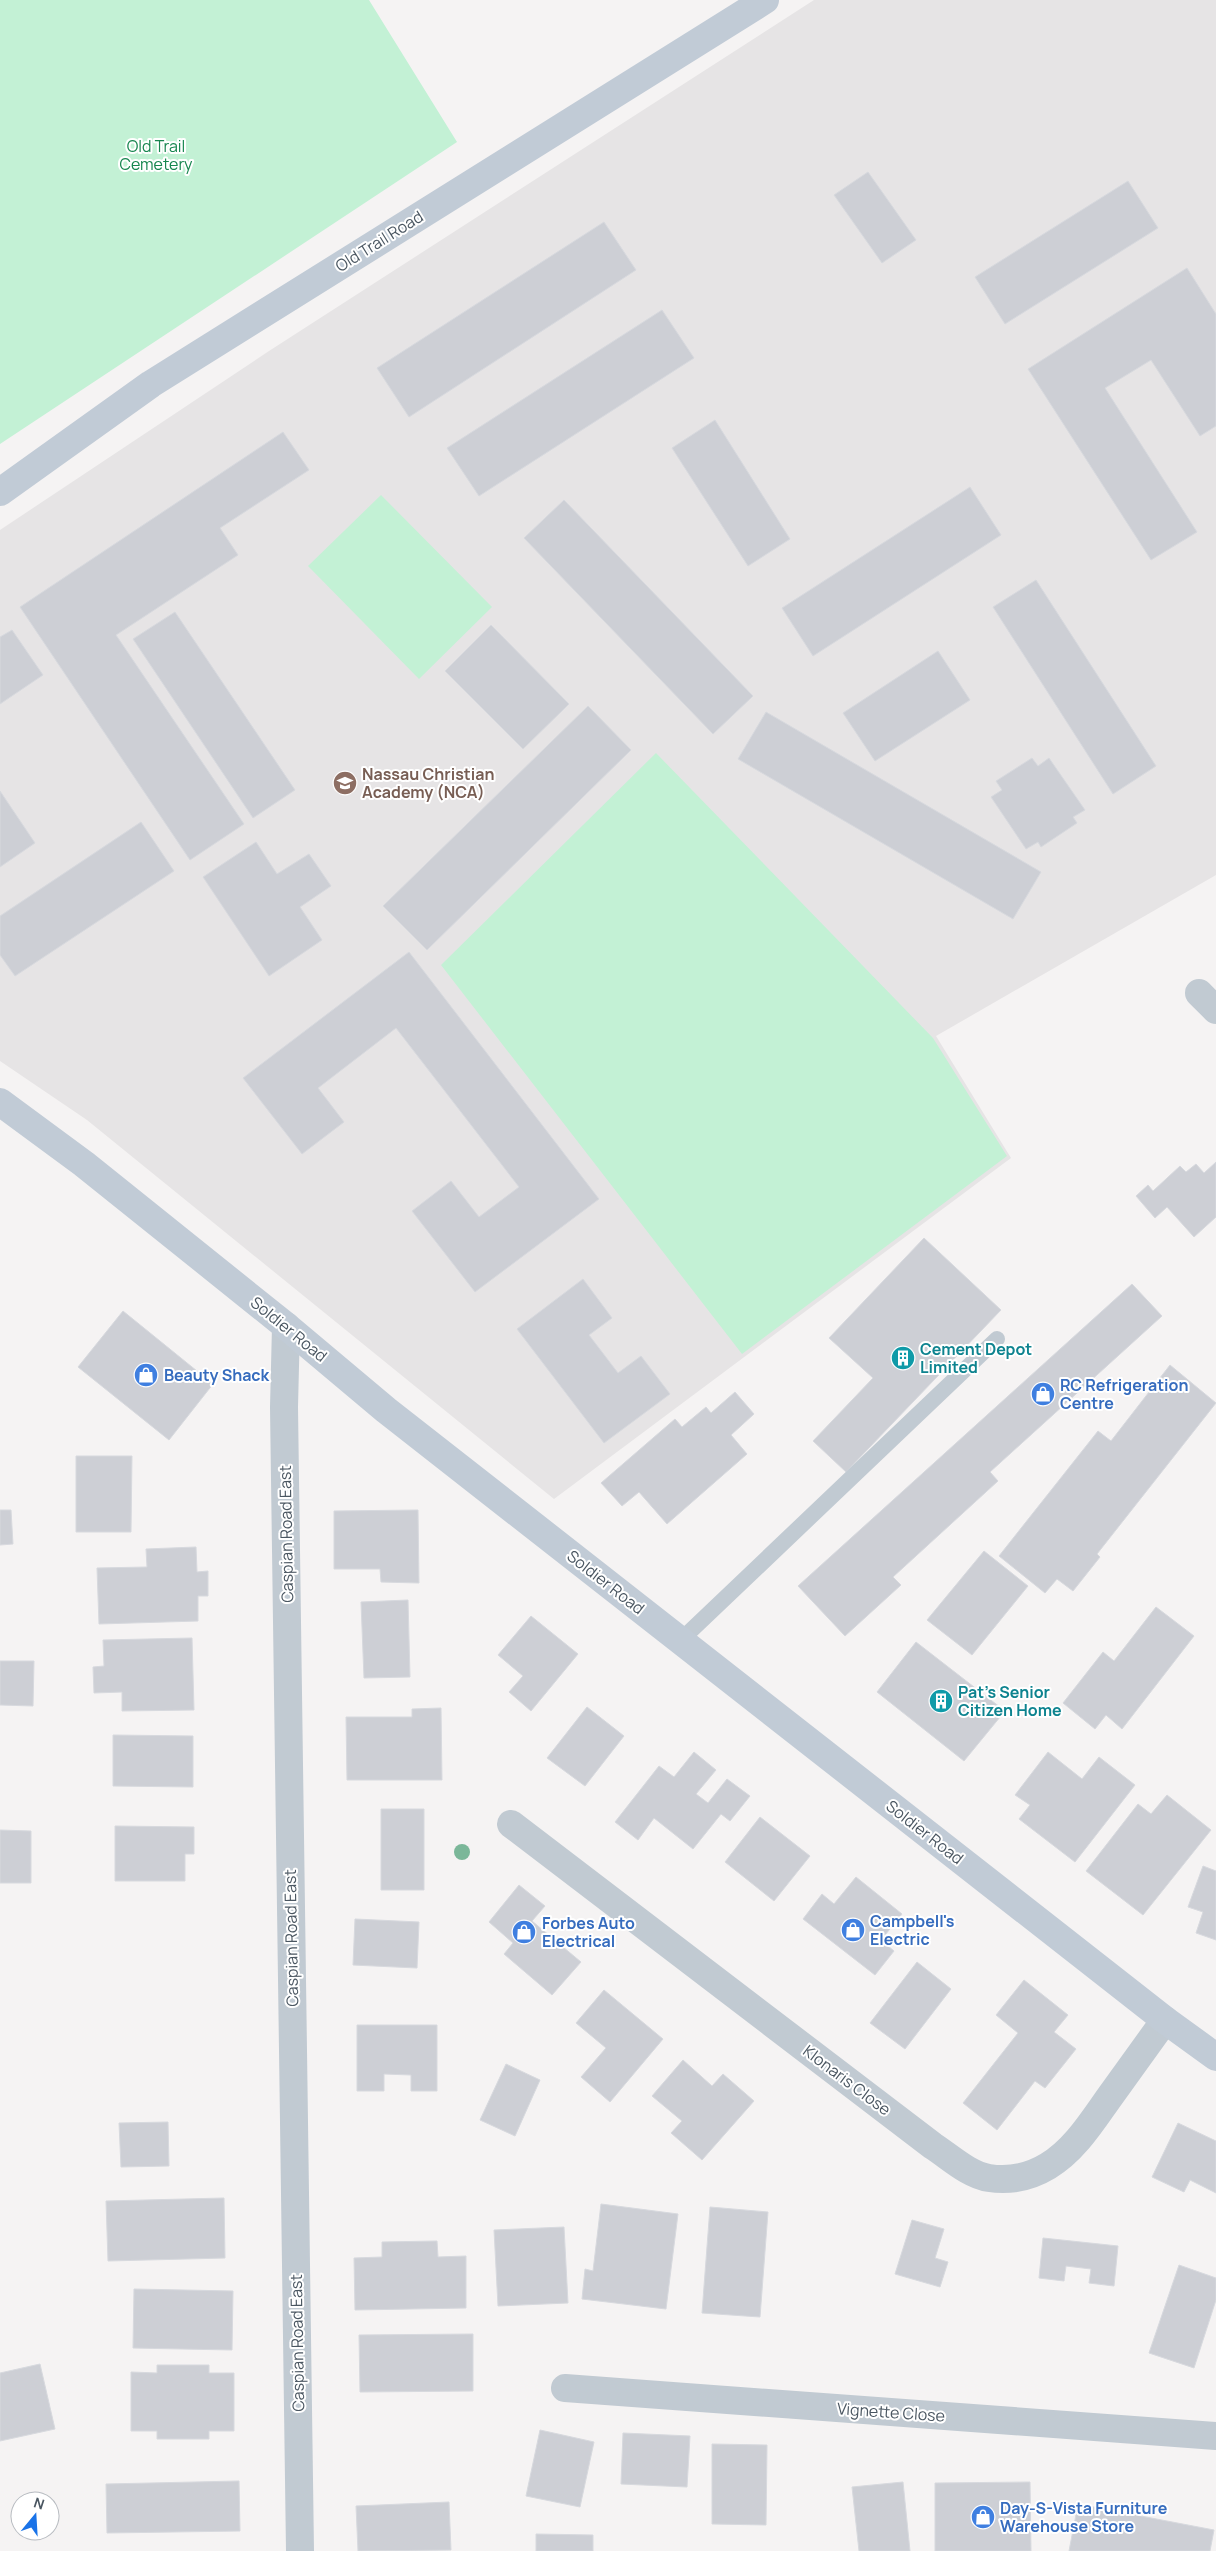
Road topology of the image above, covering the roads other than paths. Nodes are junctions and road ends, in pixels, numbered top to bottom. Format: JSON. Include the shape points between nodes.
{"nodes":[{"id":1,"x":765,"y":0,"type":"edge"},
{"id":2,"x":0,"y":492,"type":"edge"},
{"id":3,"x":0,"y":1102,"type":"edge"},
{"id":4,"x":286,"y":1326,"type":"junction"},
{"id":5,"x":997,"y":1339,"type":"dead end"},
{"id":6,"x":681,"y":1640,"type":"junction"},
{"id":7,"x":511,"y":1824,"type":"dead end"},
{"id":8,"x":1165,"y":2020,"type":"junction"},
{"id":9,"x":1216,"y":2057,"type":"edge"},
{"id":10,"x":565,"y":2388,"type":"dead end"},
{"id":11,"x":1216,"y":2436,"type":"edge"},
{"id":12,"x":300,"y":2551,"type":"edge"}],
"edges":[{"from":1,"to":2,"type":"main road","name":"Old Trail Road","via":[[151,384]]},
{"from":3,"to":4,"type":"main road","name":"Soldier Road","via":[[84,1164]]},
{"from":4,"to":6,"type":"main road","name":"Soldier Road","via":[[386,1410]]},
{"from":4,"to":12,"type":"street","name":"Caspian Road East","via":[[284,1407]]},
{"from":5,"to":6,"type":"lane"},
{"from":6,"to":8,"type":"main road","name":"Soldier Road"},
{"from":7,"to":8,"type":"street","name":"Klonaris Close","via":[[933,2146],[970,2171],[987,2178],[1009,2180],[1028,2176],[1049,2166],[1066,2152],[1084,2133]]},
{"from":8,"to":9,"type":"main road","name":"Soldier Road"},
{"from":10,"to":11,"type":"street","name":"Vignette Close"}]}
